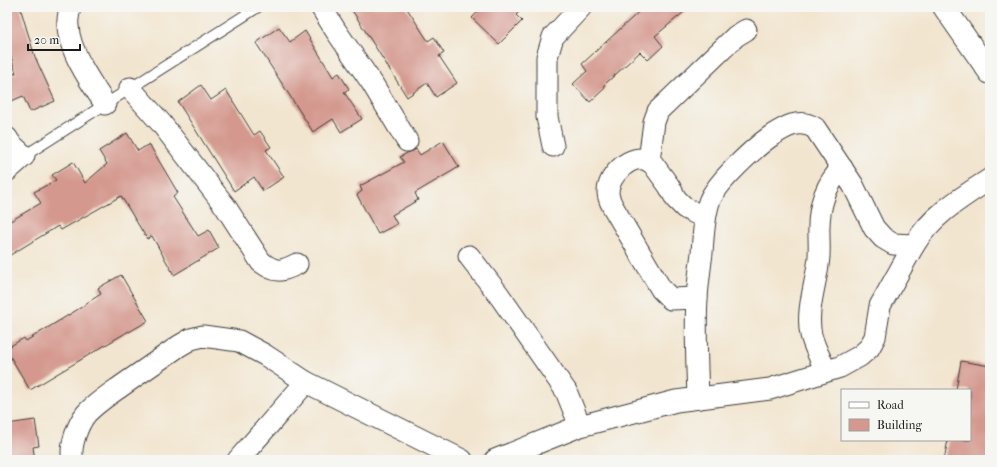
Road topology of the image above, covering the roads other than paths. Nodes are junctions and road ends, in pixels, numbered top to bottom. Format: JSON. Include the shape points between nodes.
{"nodes":[{"id":1,"x":70,"y":7,"type":"edge"},
{"id":2,"x":258,"y":7,"type":"edge"},
{"id":3,"x":321,"y":7,"type":"edge"},
{"id":4,"x":581,"y":7,"type":"edge"},
{"id":5,"x":944,"y":7,"type":"edge"},
{"id":6,"x":746,"y":30,"type":"dead end"},
{"id":7,"x":987,"y":62,"type":"edge"},
{"id":8,"x":130,"y":88,"type":"junction"},
{"id":9,"x":105,"y":104,"type":"junction"},
{"id":10,"x":7,"y":138,"type":"edge"},
{"id":11,"x":407,"y":141,"type":"dead end"},
{"id":12,"x":553,"y":146,"type":"dead end"},
{"id":13,"x":24,"y":156,"type":"junction"},
{"id":14,"x":649,"y":161,"type":"junction"},
{"id":15,"x":842,"y":168,"type":"junction"},
{"id":16,"x":7,"y":171,"type":"edge"},
{"id":17,"x":990,"y":179,"type":"edge"},
{"id":18,"x":705,"y":218,"type":"junction"},
{"id":19,"x":914,"y":245,"type":"junction"},
{"id":20,"x":469,"y":256,"type":"dead end"},
{"id":21,"x":297,"y":264,"type":"dead end"},
{"id":22,"x":697,"y":298,"type":"junction"},
{"id":23,"x":826,"y":371,"type":"junction"},
{"id":24,"x":306,"y":382,"type":"junction"},
{"id":25,"x":698,"y":398,"type":"junction"},
{"id":26,"x":580,"y":426,"type":"junction"},
{"id":27,"x":73,"y":460,"type":"edge"},
{"id":28,"x":238,"y":460,"type":"edge"},
{"id":29,"x":462,"y":460,"type":"edge"},
{"id":30,"x":495,"y":460,"type":"edge"}],
"edges":[{"from":1,"to":9,"type":"street","via":[[68,25],[80,64]]},
{"from":2,"to":8,"type":"lane"},
{"from":3,"to":11,"type":"street"},
{"from":4,"to":12,"type":"street","via":[[553,37],[546,57],[547,117]]},
{"from":5,"to":7,"type":"main road"},
{"from":6,"to":14,"type":"street","via":[[736,36],[658,111]]},
{"from":8,"to":9,"type":"lane"},
{"from":8,"to":21,"type":"street","via":[[162,123],[225,206],[261,262],[270,268],[283,271]]},
{"from":9,"to":13,"type":"lane"},
{"from":10,"to":13,"type":"street"},
{"from":13,"to":16,"type":"street"},
{"from":14,"to":18,"type":"street","via":[[676,199],[685,208]]},
{"from":14,"to":22,"type":"street","via":[[638,158],[621,168],[612,179],[607,191],[608,197],[661,289],[672,299]]},
{"from":15,"to":18,"type":"street","via":[[815,128],[801,122],[768,138],[732,172],[715,192]]},
{"from":15,"to":19,"type":"street","via":[[874,228],[883,238],[893,244]]},
{"from":15,"to":23,"type":"street","via":[[828,185],[820,214],[818,265],[810,322],[811,336]]},
{"from":17,"to":19,"type":"street","via":[[940,214],[922,232]]},
{"from":18,"to":22,"type":"street"},
{"from":19,"to":23,"type":"street","via":[[880,306],[875,337],[869,348],[840,367]]},
{"from":20,"to":26,"type":"street","via":[[566,391]]},
{"from":22,"to":25,"type":"street"},
{"from":23,"to":25,"type":"street","via":[[770,389]]},
{"from":24,"to":27,"type":"street","via":[[238,341],[203,336],[191,339],[86,414],[76,431],[71,456]]},
{"from":24,"to":28,"type":"street"},
{"from":24,"to":29,"type":"street"},
{"from":25,"to":26,"type":"street","via":[[676,401]]},
{"from":26,"to":30,"type":"street"}]}
